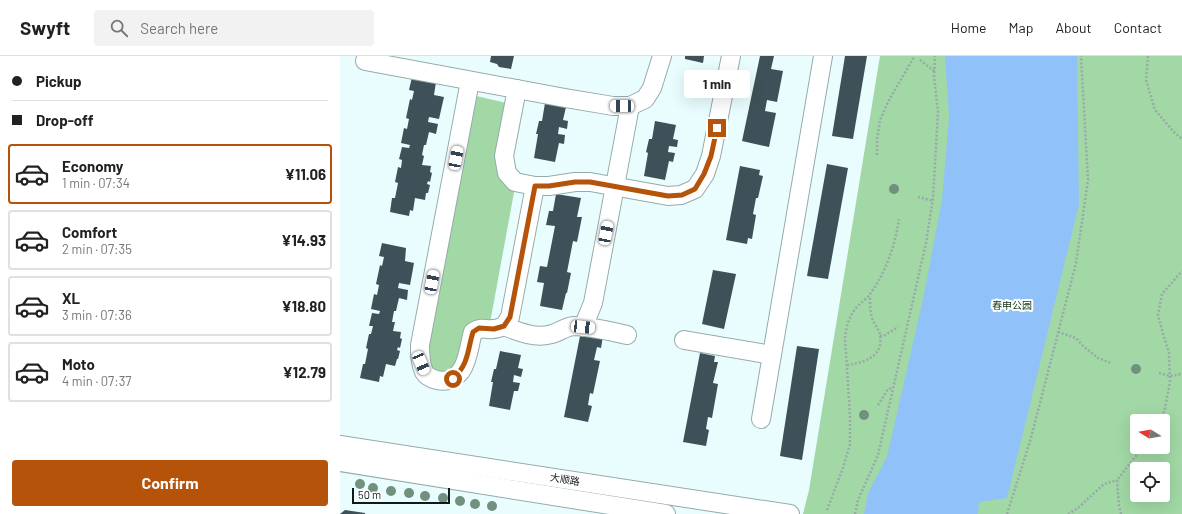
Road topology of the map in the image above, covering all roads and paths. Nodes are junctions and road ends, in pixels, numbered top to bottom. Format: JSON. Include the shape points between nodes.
{"nodes":[{"id":1,"x":662,"y":56,"type":"edge"},
{"id":2,"x":731,"y":56,"type":"edge"},
{"id":3,"x":822,"y":56,"type":"edge"},
{"id":4,"x":935,"y":56,"type":"edge"},
{"id":5,"x":1081,"y":56,"type":"edge"},
{"id":6,"x":1148,"y":56,"type":"edge"},
{"id":7,"x":914,"y":57,"type":"edge"},
{"id":8,"x":920,"y":60,"type":"dead end"},
{"id":9,"x":365,"y":61,"type":"dead end"},
{"id":10,"x":934,"y":72,"type":"junction"},
{"id":11,"x":470,"y":81,"type":"junction"},
{"id":12,"x":517,"y":89,"type":"junction"},
{"id":13,"x":630,"y":106,"type":"junction"},
{"id":14,"x":1182,"y":133,"type":"edge"},
{"id":15,"x":1179,"y":136,"type":"junction"},
{"id":16,"x":1182,"y":139,"type":"edge"},
{"id":17,"x":877,"y":155,"type":"dead end"},
{"id":18,"x":535,"y":186,"type":"junction"},
{"id":19,"x":615,"y":187,"type":"junction"},
{"id":20,"x":918,"y":197,"type":"dead end"},
{"id":21,"x":933,"y":200,"type":"junction"},
{"id":22,"x":899,"y":219,"type":"dead end"},
{"id":23,"x":1182,"y":271,"type":"edge"},
{"id":24,"x":870,"y":296,"type":"junction"},
{"id":25,"x":504,"y":326,"type":"junction"},
{"id":26,"x":583,"y":327,"type":"junction"},
{"id":27,"x":898,"y":327,"type":"dead end"},
{"id":28,"x":1058,"y":332,"type":"junction"},
{"id":29,"x":627,"y":335,"type":"dead end"},
{"id":30,"x":880,"y":336,"type":"junction"},
{"id":31,"x":684,"y":340,"type":"dead end"},
{"id":32,"x":772,"y":355,"type":"junction"},
{"id":33,"x":1111,"y":363,"type":"dead end"},
{"id":34,"x":847,"y":365,"type":"junction"},
{"id":35,"x":1159,"y":373,"type":"dead end"},
{"id":36,"x":1182,"y":374,"type":"edge"},
{"id":37,"x":1170,"y":376,"type":"junction"},
{"id":38,"x":893,"y":388,"type":"junction"},
{"id":39,"x":878,"y":405,"type":"dead end"},
{"id":40,"x":1163,"y":414,"type":"edge"},
{"id":41,"x":761,"y":419,"type":"dead end"},
{"id":42,"x":340,"y":445,"type":"edge"},
{"id":43,"x":1137,"y":454,"type":"edge"},
{"id":44,"x":340,"y":462,"type":"edge"},
{"id":45,"x":1117,"y":480,"type":"junction"},
{"id":46,"x":827,"y":510,"type":"dead end"},
{"id":47,"x":666,"y":514,"type":"edge"},
{"id":48,"x":790,"y":514,"type":"edge"},
{"id":49,"x":855,"y":514,"type":"edge"},
{"id":50,"x":1007,"y":514,"type":"edge"},
{"id":51,"x":1068,"y":514,"type":"edge"},
{"id":52,"x":1121,"y":514,"type":"edge"}],
"edges":[{"from":1,"to":13,"type":"street","via":[[652,88],[645,99]]},
{"from":2,"to":19,"type":"street","via":[[711,156],[695,189],[682,195],[668,196]]},
{"from":3,"to":32,"type":"street"},
{"from":4,"to":10,"type":"path"},
{"from":5,"to":28,"type":"path","via":[[1088,180],[1076,263]]},
{"from":6,"to":15,"type":"path","via":[[1146,80],[1155,110]]},
{"from":7,"to":17,"type":"path","via":[[880,120]]},
{"from":8,"to":10,"type":"path"},
{"from":9,"to":11,"type":"street"},
{"from":10,"to":21,"type":"path","via":[[938,112]]},
{"from":11,"to":12,"type":"street"},
{"from":11,"to":25,"type":"street","via":[[420,345],[421,363],[425,374],[435,380],[453,379],[461,371],[466,360],[473,332],[479,328],[494,329]]},
{"from":12,"to":13,"type":"street","via":[[613,106]]},
{"from":12,"to":18,"type":"street","via":[[504,156],[507,172],[515,182]]},
{"from":13,"to":19,"type":"street"},
{"from":14,"to":15,"type":"path"},
{"from":15,"to":16,"type":"path"},
{"from":18,"to":19,"type":"street","via":[[590,182]]},
{"from":18,"to":25,"type":"street","via":[[510,317]]},
{"from":19,"to":26,"type":"street","via":[[593,303]]},
{"from":20,"to":21,"type":"path"},
{"from":21,"to":38,"type":"path","via":[[926,243]]},
{"from":22,"to":24,"type":"path","via":[[892,254]]},
{"from":23,"to":37,"type":"path","via":[[1162,294],[1158,315],[1169,353]]},
{"from":24,"to":30,"type":"path","via":[[873,321]]},
{"from":24,"to":34,"type":"path","via":[[857,306],[846,327]]},
{"from":25,"to":26,"type":"street","via":[[521,333],[542,336],[574,326]]},
{"from":26,"to":29,"type":"street"},
{"from":27,"to":30,"type":"path"},
{"from":28,"to":33,"type":"path","via":[[1076,338],[1098,358]]},
{"from":28,"to":50,"type":"path","via":[[1031,438]]},
{"from":30,"to":34,"type":"path","via":[[878,351],[861,363]]},
{"from":31,"to":32,"type":"street"},
{"from":32,"to":41,"type":"street"},
{"from":34,"to":46,"type":"path","via":[[850,444]]},
{"from":35,"to":37,"type":"path"},
{"from":36,"to":37,"type":"path"},
{"from":37,"to":40,"type":"path"},
{"from":38,"to":39,"type":"path","via":[[888,389]]},
{"from":38,"to":49,"type":"path","via":[[878,454],[858,500]]},
{"from":42,"to":48,"type":"street","name":"大顺路"},
{"from":43,"to":45,"type":"path"},
{"from":44,"to":47,"type":"street","name":"大顺路"},
{"from":45,"to":51,"type":"path","via":[[1104,484]]},
{"from":45,"to":52,"type":"path"}]}
